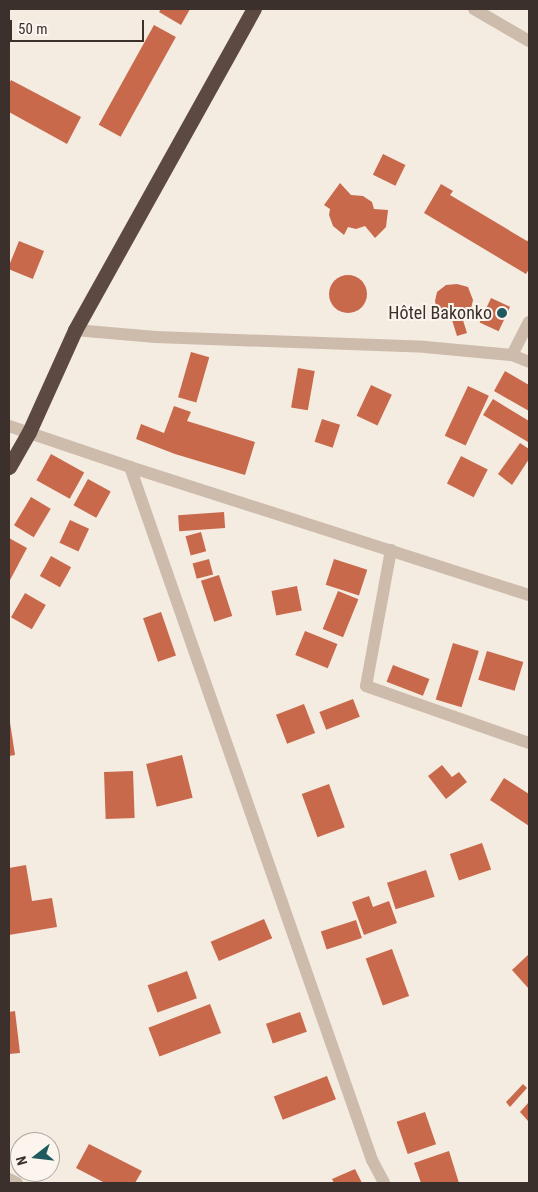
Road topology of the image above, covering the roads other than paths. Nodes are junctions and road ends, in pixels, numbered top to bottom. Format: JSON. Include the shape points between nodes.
{"nodes":[{"id":1,"x":254,"y":9,"type":"edge"},
{"id":2,"x":474,"y":9,"type":"edge"},
{"id":3,"x":529,"y":41,"type":"edge"},
{"id":4,"x":529,"y":322,"type":"edge"},
{"id":5,"x":75,"y":330,"type":"junction"},
{"id":6,"x":512,"y":355,"type":"junction"},
{"id":7,"x":529,"y":362,"type":"edge"},
{"id":8,"x":9,"y":426,"type":"edge"},
{"id":9,"x":29,"y":432,"type":"junction"},
{"id":10,"x":9,"y":467,"type":"edge"},
{"id":11,"x":130,"y":467,"type":"junction"},
{"id":12,"x":391,"y":550,"type":"junction"},
{"id":13,"x":529,"y":595,"type":"edge"},
{"id":14,"x":529,"y":744,"type":"edge"},
{"id":15,"x":9,"y":1179,"type":"edge"},
{"id":16,"x":17,"y":1183,"type":"edge"},
{"id":17,"x":384,"y":1183,"type":"edge"}],
"edges":[{"from":1,"to":5,"type":"highway"},
{"from":2,"to":3,"type":"street"},
{"from":4,"to":6,"type":"street"},
{"from":5,"to":6,"type":"street","via":[[156,338],[425,347]]},
{"from":5,"to":9,"type":"highway"},
{"from":6,"to":7,"type":"street"},
{"from":8,"to":9,"type":"street"},
{"from":9,"to":10,"type":"highway"},
{"from":9,"to":11,"type":"street"},
{"from":11,"to":12,"type":"street"},
{"from":11,"to":17,"type":"street","via":[[372,1160]]},
{"from":12,"to":13,"type":"street"},
{"from":12,"to":14,"type":"street","via":[[366,686]]},
{"from":15,"to":16,"type":"street"}]}
